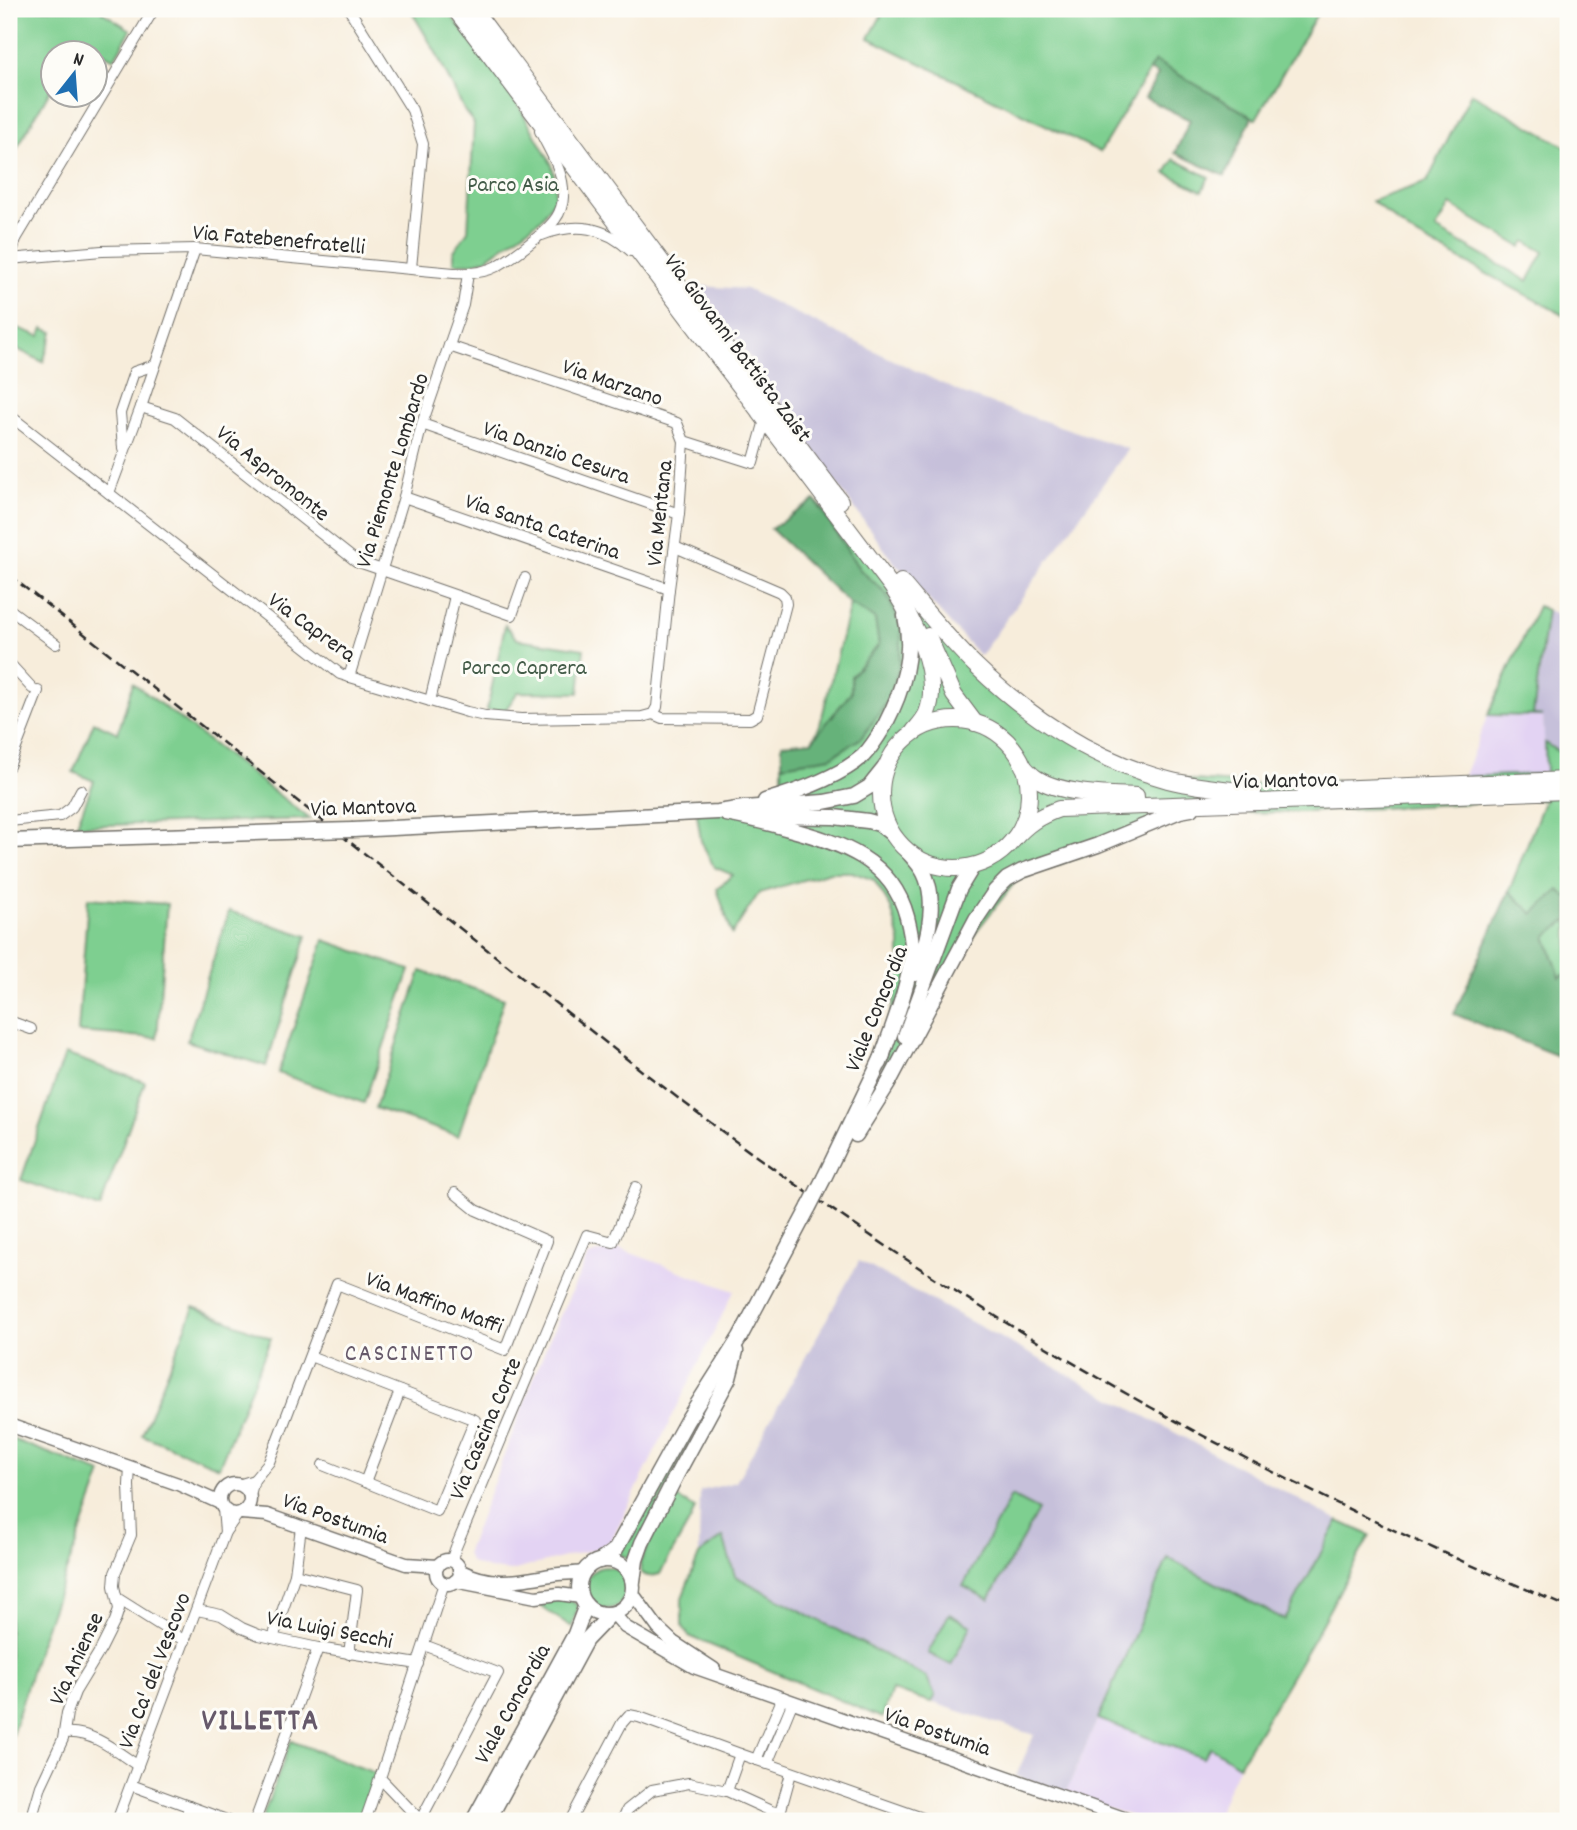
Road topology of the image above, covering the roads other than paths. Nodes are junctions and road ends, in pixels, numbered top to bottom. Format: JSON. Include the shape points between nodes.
{"nodes":[{"id":1,"x":154,"y":9,"type":"edge"},
{"id":2,"x":349,"y":9,"type":"edge"},
{"id":3,"x":455,"y":9,"type":"edge"},
{"id":4,"x":473,"y":9,"type":"edge"},
{"id":5,"x":526,"y":102,"type":"junction"},
{"id":6,"x":535,"y":238,"type":"junction"},
{"id":7,"x":195,"y":248,"type":"junction"},
{"id":8,"x":9,"y":259,"type":"edge"},
{"id":9,"x":411,"y":268,"type":"junction"},
{"id":10,"x":468,"y":274,"type":"junction"},
{"id":11,"x":657,"y":276,"type":"junction"},
{"id":12,"x":449,"y":345,"type":"junction"},
{"id":13,"x":155,"y":365,"type":"junction"},
{"id":14,"x":141,"y":407,"type":"junction"},
{"id":15,"x":9,"y":415,"type":"edge"},
{"id":16,"x":765,"y":420,"type":"junction"},
{"id":17,"x":422,"y":424,"type":"junction"},
{"id":18,"x":684,"y":441,"type":"junction"},
{"id":19,"x":123,"y":451,"type":"junction"},
{"id":20,"x":109,"y":493,"type":"junction"},
{"id":21,"x":404,"y":497,"type":"junction"},
{"id":22,"x":679,"y":514,"type":"junction"},
{"id":23,"x":675,"y":547,"type":"junction"},
{"id":24,"x":381,"y":570,"type":"junction"},
{"id":25,"x":525,"y":578,"type":"dead end"},
{"id":26,"x":901,"y":582,"type":"junction"},
{"id":27,"x":669,"y":589,"type":"junction"},
{"id":28,"x":455,"y":596,"type":"junction"},
{"id":29,"x":900,"y":599,"type":"junction"},
{"id":30,"x":9,"y":609,"type":"edge"},
{"id":31,"x":56,"y":644,"type":"dead end"},
{"id":32,"x":9,"y":663,"type":"edge"},
{"id":33,"x":349,"y":677,"type":"junction"},
{"id":34,"x":430,"y":701,"type":"junction"},
{"id":35,"x":653,"y":713,"type":"junction"},
{"id":36,"x":975,"y":723,"type":"junction"},
{"id":37,"x":9,"y":731,"type":"edge"},
{"id":38,"x":914,"y":731,"type":"junction"},
{"id":39,"x":21,"y":735,"type":"junction"},
{"id":40,"x":9,"y":766,"type":"edge"},
{"id":41,"x":1023,"y":766,"type":"junction"},
{"id":42,"x":886,"y":767,"type":"junction"},
{"id":43,"x":1568,"y":780,"type":"edge"},
{"id":44,"x":82,"y":790,"type":"dead end"},
{"id":45,"x":1568,"y":791,"type":"edge"},
{"id":46,"x":1249,"y":797,"type":"junction"},
{"id":47,"x":732,"y":812,"type":"junction"},
{"id":48,"x":9,"y":821,"type":"edge"},
{"id":49,"x":892,"y":834,"type":"junction"},
{"id":50,"x":1013,"y":840,"type":"junction"},
{"id":51,"x":9,"y":841,"type":"edge"},
{"id":52,"x":907,"y":851,"type":"junction"},
{"id":53,"x":973,"y":866,"type":"junction"},
{"id":54,"x":9,"y":1021,"type":"edge"},
{"id":55,"x":31,"y":1028,"type":"dead end"},
{"id":56,"x":880,"y":1063,"type":"junction"},
{"id":57,"x":856,"y":1135,"type":"junction"},
{"id":58,"x":824,"y":1178,"type":"junction"},
{"id":59,"x":636,"y":1187,"type":"dead end"},
{"id":60,"x":455,"y":1193,"type":"dead end"},
{"id":61,"x":740,"y":1337,"type":"junction"},
{"id":62,"x":310,"y":1356,"type":"junction"},
{"id":63,"x":400,"y":1391,"type":"junction"},
{"id":64,"x":9,"y":1424,"type":"edge"},
{"id":65,"x":323,"y":1465,"type":"dead end"},
{"id":66,"x":130,"y":1467,"type":"junction"},
{"id":67,"x":254,"y":1480,"type":"junction"},
{"id":68,"x":365,"y":1482,"type":"junction"},
{"id":69,"x":178,"y":1484,"type":"junction"},
{"id":70,"x":232,"y":1486,"type":"junction"},
{"id":71,"x":250,"y":1497,"type":"junction"},
{"id":72,"x":222,"y":1506,"type":"junction"},
{"id":73,"x":240,"y":1514,"type":"junction"},
{"id":74,"x":267,"y":1515,"type":"junction"},
{"id":75,"x":301,"y":1527,"type":"junction"},
{"id":76,"x":225,"y":1532,"type":"junction"},
{"id":77,"x":600,"y":1561,"type":"junction"},
{"id":78,"x":583,"y":1572,"type":"junction"},
{"id":79,"x":448,"y":1573,"type":"junction"},
{"id":80,"x":295,"y":1574,"type":"junction"},
{"id":81,"x":633,"y":1588,"type":"junction"},
{"id":82,"x":117,"y":1598,"type":"junction"},
{"id":83,"x":583,"y":1601,"type":"junction"},
{"id":84,"x":197,"y":1609,"type":"junction"},
{"id":85,"x":612,"y":1614,"type":"junction"},
{"id":86,"x":273,"y":1638,"type":"junction"},
{"id":87,"x":185,"y":1641,"type":"junction"},
{"id":88,"x":424,"y":1645,"type":"junction"},
{"id":89,"x":318,"y":1648,"type":"junction"},
{"id":90,"x":349,"y":1654,"type":"junction"},
{"id":91,"x":418,"y":1664,"type":"junction"},
{"id":92,"x":729,"y":1679,"type":"junction"},
{"id":93,"x":788,"y":1699,"type":"junction"},
{"id":94,"x":64,"y":1733,"type":"junction"},
{"id":95,"x":740,"y":1754,"type":"junction"},
{"id":96,"x":756,"y":1760,"type":"junction"},
{"id":97,"x":767,"y":1764,"type":"junction"},
{"id":98,"x":138,"y":1766,"type":"junction"},
{"id":99,"x":791,"y":1773,"type":"junction"},
{"id":100,"x":380,"y":1778,"type":"junction"},
{"id":101,"x":131,"y":1785,"type":"junction"},
{"id":102,"x":727,"y":1791,"type":"junction"},
{"id":103,"x":189,"y":1806,"type":"junction"},
{"id":104,"x":904,"y":1812,"type":"junction"},
{"id":105,"x":776,"y":1816,"type":"edge"},
{"id":106,"x":572,"y":1820,"type":"edge"},
{"id":107,"x":34,"y":1821,"type":"edge"},
{"id":108,"x":117,"y":1821,"type":"edge"},
{"id":109,"x":187,"y":1821,"type":"edge"},
{"id":110,"x":229,"y":1821,"type":"edge"},
{"id":111,"x":255,"y":1821,"type":"edge"},
{"id":112,"x":365,"y":1821,"type":"edge"},
{"id":113,"x":421,"y":1821,"type":"edge"},
{"id":114,"x":473,"y":1821,"type":"edge"},
{"id":115,"x":488,"y":1821,"type":"edge"},
{"id":116,"x":622,"y":1821,"type":"edge"},
{"id":117,"x":898,"y":1821,"type":"edge"},
{"id":118,"x":931,"y":1821,"type":"edge"},
{"id":119,"x":1132,"y":1821,"type":"edge"}],
"edges":[{"from":1,"to":8,"type":"street","via":[[16,239]]},
{"from":2,"to":9,"type":"street","via":[[412,110],[423,144]]},
{"from":3,"to":5,"type":"main road","name":"Via Giovanni Battista Zaist"},
{"from":4,"to":26,"type":"main road","name":"Via Giovanni Battista Zaist"},
{"from":5,"to":6,"type":"street","name":"Via Fatebenefratelli","via":[[563,187],[557,218]]},
{"from":5,"to":11,"type":"main road","name":"Via Giovanni Battista Zaist"},
{"from":6,"to":10,"type":"street","name":"Via Fatebenefratelli","via":[[496,266]]},
{"from":6,"to":11,"type":"street","name":"Via Fatebenefratelli","via":[[559,228],[593,229],[614,237]]},
{"from":7,"to":8,"type":"street","name":"Via Fatebenefratelli"},
{"from":7,"to":9,"type":"street","name":"Via Fatebenefratelli"},
{"from":7,"to":13,"type":"street"},
{"from":9,"to":10,"type":"street","name":"Via Fatebenefratelli"},
{"from":10,"to":12,"type":"street","name":"Via Piemonte Lombardo"},
{"from":11,"to":16,"type":"main road","name":"Via Giovanni Battista Zaist"},
{"from":12,"to":17,"type":"street","name":"Via Piemonte Lombardo"},
{"from":12,"to":18,"type":"street","name":"Via Marzano","via":[[677,423]]},
{"from":13,"to":14,"type":"street"},
{"from":13,"to":19,"type":"street","via":[[134,372],[120,414]]},
{"from":14,"to":19,"type":"street"},
{"from":14,"to":24,"type":"street","name":"Via Aspromonte","via":[[175,418],[356,561]]},
{"from":15,"to":20,"type":"street","name":"Via Caprera"},
{"from":16,"to":18,"type":"street","name":"Via Marzano","via":[[753,463]]},
{"from":16,"to":29,"type":"main road","name":"Via Giovanni Battista Zaist"},
{"from":17,"to":21,"type":"street","name":"Via Piemonte Lombardo"},
{"from":17,"to":22,"type":"street","name":"Via Danzio Cesura"},
{"from":18,"to":22,"type":"street","name":"Via Mentana"},
{"from":19,"to":20,"type":"street"},
{"from":20,"to":33,"type":"street","name":"Via Caprera"},
{"from":21,"to":24,"type":"street","name":"Via Piemonte Lombardo"},
{"from":21,"to":27,"type":"street","name":"Via Santa Caterina"},
{"from":22,"to":23,"type":"street","name":"Via Mentana"},
{"from":23,"to":27,"type":"street","name":"Via Mentana"},
{"from":23,"to":35,"type":"street","name":"Via Caprera","via":[[780,592],[786,604],[757,715],[750,719],[662,718]]},
{"from":24,"to":28,"type":"street","name":"Via Aspromonte"},
{"from":24,"to":33,"type":"street","name":"Via Piemonte Lombardo"},
{"from":25,"to":28,"type":"street","name":"Via Aspromonte","via":[[512,615]]},
{"from":26,"to":36,"type":"main road","name":"Via Giovanni Battista Zaist","via":[[954,695]]},
{"from":26,"to":46,"type":"main road","via":[[974,665],[1026,710],[1074,741],[1149,774]]},
{"from":27,"to":35,"type":"street","via":[[659,698]]},
{"from":28,"to":34,"type":"street"},
{"from":29,"to":38,"type":"main road","name":"Via Giovanni Battista Zaist","via":[[925,654],[930,685],[928,710]]},
{"from":29,"to":47,"type":"main road","via":[[909,657],[893,707],[871,747],[827,778]]},
{"from":30,"to":31,"type":"street"},
{"from":32,"to":39,"type":"street","via":[[35,689]]},
{"from":33,"to":34,"type":"street","name":"Via Caprera"},
{"from":34,"to":35,"type":"street","name":"Via Caprera","via":[[485,716],[521,719],[629,718]]},
{"from":36,"to":38,"type":"main road","via":[[944,721]]},
{"from":36,"to":41,"type":"main road","via":[[1000,736]]},
{"from":37,"to":39,"type":"street"},
{"from":38,"to":42,"type":"main road","via":[[897,747]]},
{"from":39,"to":40,"type":"street"},
{"from":41,"to":46,"type":"main road","name":"Via Mantova","via":[[1049,785],[1103,795]]},
{"from":41,"to":50,"type":"main road","via":[[1028,781],[1027,812]]},
{"from":42,"to":47,"type":"main road","via":[[869,787],[853,796]]},
{"from":42,"to":49,"type":"main road","via":[[881,801]]},
{"from":43,"to":46,"type":"main road","name":"Via Mantova"},
{"from":44,"to":48,"type":"street","via":[[60,816]]},
{"from":45,"to":46,"type":"main road","name":"Via Mantova"},
{"from":46,"to":50,"type":"main road","name":"Via Mantova","via":[[1059,809],[1028,824]]},
{"from":46,"to":57,"type":"main road","via":[[1180,811],[1007,879],[985,904]]},
{"from":47,"to":49,"type":"main road","via":[[868,821]]},
{"from":47,"to":51,"type":"main road","name":"Via Mantova","bridge":true},
{"from":47,"to":56,"type":"main road","via":[[853,851],[875,866],[903,902],[912,950],[910,969]]},
{"from":49,"to":52,"type":"main road"},
{"from":50,"to":53,"type":"main road","via":[[995,856]]},
{"from":52,"to":53,"type":"main road","via":[[938,866]]},
{"from":52,"to":56,"type":"main road","name":"Viale Concordia","via":[[928,885],[929,915],[923,952]]},
{"from":53,"to":57,"type":"main road","name":"Viale Concordia","via":[[958,889],[906,1034]]},
{"from":54,"to":55,"type":"street"},
{"from":56,"to":58,"type":"main road","name":"Viale Concordia"},
{"from":57,"to":58,"type":"main road","name":"Viale Concordia"},
{"from":58,"to":61,"type":"main road","name":"Viale Concordia","bridge":true},
{"from":59,"to":79,"type":"street","name":"Via Cascina Corte","via":[[612,1242],[587,1236]]},
{"from":60,"to":62,"type":"street","name":"Via Maffino Maffi","via":[[476,1210],[547,1241],[505,1350],[337,1284]]},
{"from":61,"to":77,"type":"main road","name":"Viale Concordia","via":[[615,1549]]},
{"from":61,"to":81,"type":"main road","name":"Viale Concordia","via":[[729,1378],[642,1543]]},
{"from":62,"to":63,"type":"street"},
{"from":62,"to":67,"type":"street","name":"Via Maffino Maffi","via":[[269,1462]]},
{"from":63,"to":68,"type":"street"},
{"from":63,"to":68,"type":"street","via":[[475,1420],[437,1511]]},
{"from":64,"to":66,"type":"street","name":"Via Postumia"},
{"from":65,"to":68,"type":"street"},
{"from":66,"to":69,"type":"street","name":"Via Postumia"},
{"from":66,"to":82,"type":"street","name":"Via Aniense","via":[[131,1535],[115,1573]]},
{"from":67,"to":70,"type":"street"},
{"from":67,"to":71,"type":"street","name":"Via Maffino Maffi"},
{"from":69,"to":70,"type":"street","name":"Via Postumia","via":[[207,1489]]},
{"from":69,"to":72,"type":"street","name":"Via Postumia"},
{"from":70,"to":71,"type":"street","name":"Via Postumia","via":[[245,1488]]},
{"from":70,"to":72,"type":"street","via":[[221,1495]]},
{"from":71,"to":73,"type":"street","name":"Via Postumia","via":[[248,1508]]},
{"from":71,"to":74,"type":"street"},
{"from":72,"to":73,"type":"street","name":"Via Postumia","via":[[230,1514]]},
{"from":72,"to":76,"type":"street","name":"Via Ca' del Vescovo"},
{"from":73,"to":74,"type":"street","name":"Via Postumia"},
{"from":73,"to":76,"type":"street","name":"Via Ca' del Vescovo"},
{"from":74,"to":75,"type":"street","name":"Via Postumia"},
{"from":75,"to":79,"type":"street","name":"Via Postumia","via":[[385,1558]]},
{"from":75,"to":80,"type":"street"},
{"from":76,"to":84,"type":"street","name":"Via Ca' del Vescovo"},
{"from":77,"to":78,"type":"main road","name":"Viale Concordia"},
{"from":77,"to":81,"type":"main road","via":[[625,1567]]},
{"from":78,"to":79,"type":"street","name":"Via Postumia","via":[[506,1582]]},
{"from":78,"to":83,"type":"main road","name":"Viale Concordia","via":[[579,1589]]},
{"from":79,"to":83,"type":"street","name":"Via Postumia","via":[[536,1597],[559,1594]]},
{"from":79,"to":88,"type":"street"},
{"from":80,"to":86,"type":"street"},
{"from":80,"to":90,"type":"street","via":[[357,1590]]},
{"from":81,"to":85,"type":"main road","name":"Viale Concordia","via":[[626,1607]]},
{"from":81,"to":92,"type":"street","name":"Via Postumia","via":[[658,1628]]},
{"from":82,"to":87,"type":"street"},
{"from":82,"to":94,"type":"street","name":"Via Aniense","via":[[115,1621],[75,1692]]},
{"from":83,"to":85,"type":"main road","via":[[596,1613]]},
{"from":83,"to":114,"type":"main road","name":"Viale Concordia","via":[[575,1634]]},
{"from":84,"to":86,"type":"street","name":"Via Luigi Secchi"},
{"from":84,"to":87,"type":"street","name":"Via Ca' del Vescovo"},
{"from":85,"to":92,"type":"street","name":"Via Postumia","via":[[668,1653]]},
{"from":85,"to":115,"type":"main road","name":"Viale Concordia","via":[[586,1640]]},
{"from":86,"to":89,"type":"street","name":"Via Luigi Secchi"},
{"from":87,"to":98,"type":"street","name":"Via Ca' del Vescovo"},
{"from":88,"to":91,"type":"street"},
{"from":88,"to":113,"type":"street","via":[[498,1673]]},
{"from":89,"to":90,"type":"street","name":"Via Luigi Secchi"},
{"from":89,"to":111,"type":"street"},
{"from":90,"to":91,"type":"street","name":"Via Luigi Secchi"},
{"from":91,"to":100,"type":"street"},
{"from":92,"to":93,"type":"street","name":"Via Postumia"},
{"from":93,"to":96,"type":"street"},
{"from":93,"to":97,"type":"street"},
{"from":93,"to":119,"type":"street","name":"Via Postumia"},
{"from":94,"to":98,"type":"street","via":[[88,1735]]},
{"from":94,"to":107,"type":"street","name":"Via Aniense","via":[[41,1786]]},
{"from":95,"to":96,"type":"street"},
{"from":95,"to":102,"type":"street"},
{"from":95,"to":106,"type":"street","via":[[629,1716]]},
{"from":96,"to":97,"type":"street"},
{"from":97,"to":99,"type":"street"},
{"from":98,"to":101,"type":"street","name":"Via Ca' del Vescovo"},
{"from":99,"to":104,"type":"street"},
{"from":99,"to":105,"type":"street"},
{"from":100,"to":112,"type":"street"},
{"from":100,"to":113,"type":"street"},
{"from":101,"to":103,"type":"street"},
{"from":101,"to":108,"type":"street","name":"Via Ca' del Vescovo"},
{"from":102,"to":105,"type":"street"},
{"from":102,"to":116,"type":"street","via":[[689,1783],[652,1790],[627,1810]]},
{"from":103,"to":109,"type":"street"},
{"from":103,"to":110,"type":"street"},
{"from":104,"to":117,"type":"street"},
{"from":104,"to":118,"type":"street"}]}
